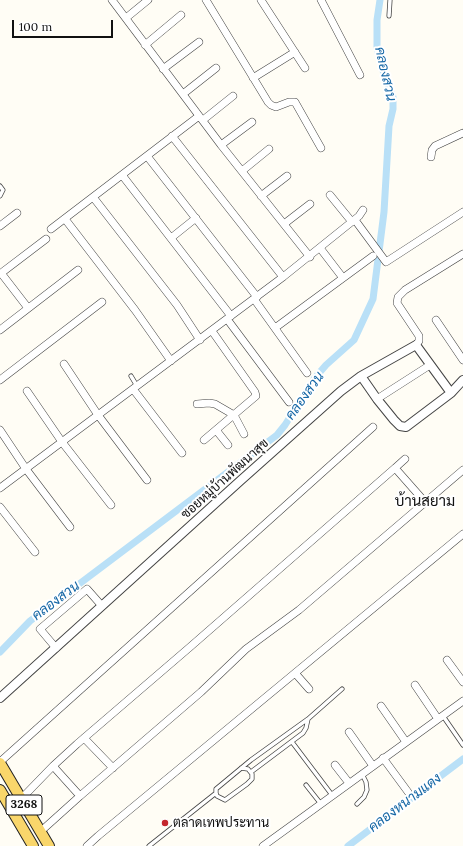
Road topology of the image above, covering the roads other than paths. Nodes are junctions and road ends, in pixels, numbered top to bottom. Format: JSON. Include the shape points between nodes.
{"nodes":[{"id":1,"x":112,"y":0,"type":"edge"},
{"id":2,"x":148,"y":0,"type":"edge"},
{"id":3,"x":206,"y":0,"type":"edge"},
{"id":4,"x":261,"y":0,"type":"edge"},
{"id":5,"x":321,"y":0,"type":"edge"},
{"id":6,"x":390,"y":0,"type":"edge"},
{"id":7,"x":181,"y":15,"type":"dead end"},
{"id":8,"x":390,"y":16,"type":"dead end"},
{"id":9,"x":126,"y":18,"type":"junction"},
{"id":10,"x":198,"y":42,"type":"dead end"},
{"id":11,"x":145,"y":45,"type":"junction"},
{"id":12,"x":295,"y":52,"type":"junction"},
{"id":13,"x":216,"y":68,"type":"dead end"},
{"id":14,"x":305,"y":68,"type":"dead end"},
{"id":15,"x":163,"y":69,"type":"junction"},
{"id":16,"x":360,"y":74,"type":"dead end"},
{"id":17,"x":253,"y":78,"type":"junction"},
{"id":18,"x":183,"y":94,"type":"junction"},
{"id":19,"x":233,"y":96,"type":"dead end"},
{"id":20,"x":201,"y":118,"type":"junction"},
{"id":21,"x":252,"y":122,"type":"dead end"},
{"id":22,"x":463,"y":133,"type":"edge"},
{"id":23,"x":172,"y":136,"type":"junction"},
{"id":24,"x":222,"y":145,"type":"junction"},
{"id":25,"x":321,"y":148,"type":"dead end"},
{"id":26,"x":269,"y":149,"type":"dead end"},
{"id":27,"x":147,"y":156,"type":"junction"},
{"id":28,"x":431,"y":157,"type":"dead end"},
{"id":29,"x":242,"y":171,"type":"junction"},
{"id":30,"x":122,"y":175,"type":"junction"},
{"id":31,"x":287,"y":176,"type":"dead end"},
{"id":32,"x":0,"y":186,"type":"edge"},
{"id":33,"x":330,"y":195,"type":"dead end"},
{"id":34,"x":0,"y":196,"type":"edge"},
{"id":35,"x":261,"y":196,"type":"junction"},
{"id":36,"x":93,"y":197,"type":"junction"},
{"id":37,"x":310,"y":204,"type":"dead end"},
{"id":38,"x":363,"y":210,"type":"dead end"},
{"id":39,"x":463,"y":212,"type":"edge"},
{"id":40,"x":17,"y":213,"type":"dead end"},
{"id":41,"x":196,"y":218,"type":"junction"},
{"id":42,"x":65,"y":219,"type":"junction"},
{"id":43,"x":353,"y":221,"type":"junction"},
{"id":44,"x":284,"y":224,"type":"junction"},
{"id":45,"x":0,"y":226,"type":"edge"},
{"id":46,"x":51,"y":229,"type":"dead end"},
{"id":47,"x":46,"y":238,"type":"dead end"},
{"id":48,"x":171,"y":238,"type":"junction"},
{"id":49,"x":320,"y":248,"type":"junction"},
{"id":50,"x":463,"y":254,"type":"edge"},
{"id":51,"x":310,"y":256,"type":"junction"},
{"id":52,"x":373,"y":256,"type":"dead end"},
{"id":53,"x":78,"y":270,"type":"dead end"},
{"id":54,"x":1,"y":274,"type":"edge"},
{"id":55,"x":283,"y":277,"type":"junction"},
{"id":56,"x":343,"y":278,"type":"junction"},
{"id":57,"x":255,"y":298,"type":"junction"},
{"id":58,"x":102,"y":302,"type":"dead end"},
{"id":59,"x":28,"y":308,"type":"junction"},
{"id":60,"x":229,"y":318,"type":"junction"},
{"id":61,"x":436,"y":320,"type":"dead end"},
{"id":62,"x":275,"y":328,"type":"junction"},
{"id":63,"x":0,"y":330,"type":"edge"},
{"id":64,"x":212,"y":331,"type":"junction"},
{"id":65,"x":200,"y":340,"type":"junction"},
{"id":66,"x":416,"y":345,"type":"junction"},
{"id":67,"x":463,"y":360,"type":"edge"},
{"id":68,"x":171,"y":362,"type":"junction"},
{"id":69,"x":64,"y":364,"type":"dead end"},
{"id":70,"x":430,"y":365,"type":"junction"},
{"id":71,"x":307,"y":373,"type":"dead end"},
{"id":72,"x":131,"y":376,"type":"dead end"},
{"id":73,"x":361,"y":376,"type":"junction"},
{"id":74,"x":0,"y":380,"type":"edge"},
{"id":75,"x":463,"y":380,"type":"edge"},
{"id":76,"x":135,"y":387,"type":"junction"},
{"id":77,"x":27,"y":391,"type":"dead end"},
{"id":78,"x":451,"y":393,"type":"junction"},
{"id":79,"x":378,"y":400,"type":"junction"},
{"id":80,"x":289,"y":402,"type":"dead end"},
{"id":81,"x":197,"y":404,"type":"dead end"},
{"id":82,"x":98,"y":415,"type":"junction"},
{"id":83,"x":234,"y":415,"type":"junction"},
{"id":84,"x":373,"y":427,"type":"dead end"},
{"id":85,"x":0,"y":430,"type":"edge"},
{"id":86,"x":216,"y":430,"type":"junction"},
{"id":87,"x":244,"y":434,"type":"dead end"},
{"id":88,"x":204,"y":440,"type":"dead end"},
{"id":89,"x":62,"y":442,"type":"junction"},
{"id":90,"x":228,"y":445,"type":"dead end"},
{"id":91,"x":182,"y":453,"type":"dead end"},
{"id":92,"x":405,"y":459,"type":"dead end"},
{"id":93,"x":26,"y":468,"type":"junction"},
{"id":94,"x":395,"y":468,"type":"junction"},
{"id":95,"x":463,"y":470,"type":"edge"},
{"id":96,"x":147,"y":480,"type":"dead end"},
{"id":97,"x":0,"y":488,"type":"edge"},
{"id":98,"x":425,"y":502,"type":"junction"},
{"id":99,"x":111,"y":505,"type":"dead end"},
{"id":100,"x":0,"y":507,"type":"edge"},
{"id":101,"x":70,"y":526,"type":"dead end"},
{"id":102,"x":463,"y":535,"type":"edge"},
{"id":103,"x":35,"y":552,"type":"dead end"},
{"id":104,"x":102,"y":606,"type":"junction"},
{"id":105,"x":56,"y":648,"type":"junction"},
{"id":106,"x":447,"y":660,"type":"dead end"},
{"id":107,"x":295,"y":673,"type":"junction"},
{"id":108,"x":463,"y":682,"type":"edge"},
{"id":109,"x":415,"y":685,"type":"dead end"},
{"id":110,"x":310,"y":689,"type":"dead end"},
{"id":111,"x":342,"y":689,"type":"dead end"},
{"id":112,"x":0,"y":698,"type":"edge"},
{"id":113,"x":463,"y":701,"type":"edge"},
{"id":114,"x":381,"y":706,"type":"dead end"},
{"id":115,"x":441,"y":717,"type":"junction"},
{"id":116,"x":308,"y":719,"type":"junction"},
{"id":117,"x":349,"y":732,"type":"dead end"},
{"id":118,"x":84,"y":738,"type":"junction"},
{"id":119,"x":292,"y":742,"type":"junction"},
{"id":120,"x":406,"y":742,"type":"junction"},
{"id":121,"x":463,"y":744,"type":"edge"},
{"id":122,"x":383,"y":758,"type":"junction"},
{"id":123,"x":0,"y":762,"type":"edge"},
{"id":124,"x":335,"y":764,"type":"dead end"},
{"id":125,"x":53,"y":766,"type":"junction"},
{"id":126,"x":373,"y":766,"type":"junction"},
{"id":127,"x":113,"y":768,"type":"junction"},
{"id":128,"x":241,"y":768,"type":"junction"},
{"id":129,"x":251,"y":772,"type":"junction"},
{"id":130,"x":362,"y":774,"type":"junction"},
{"id":131,"x":349,"y":783,"type":"junction"},
{"id":132,"x":306,"y":785,"type":"dead end"},
{"id":133,"x":0,"y":790,"type":"edge"},
{"id":134,"x":408,"y":792,"type":"dead end"},
{"id":135,"x":216,"y":793,"type":"junction"},
{"id":136,"x":332,"y":795,"type":"junction"},
{"id":137,"x":80,"y":796,"type":"junction"},
{"id":138,"x":21,"y":799,"type":"junction"},
{"id":139,"x":320,"y":804,"type":"junction"},
{"id":140,"x":357,"y":804,"type":"dead end"},
{"id":141,"x":40,"y":832,"type":"junction"},
{"id":142,"x":33,"y":846,"type":"edge"},
{"id":143,"x":49,"y":846,"type":"edge"},
{"id":144,"x":87,"y":846,"type":"edge"},
{"id":145,"x":149,"y":846,"type":"edge"},
{"id":146,"x":263,"y":846,"type":"edge"}],
"edges":[{"from":1,"to":9,"type":"street"},
{"from":2,"to":9,"type":"street"},
{"from":3,"to":17,"type":"street"},
{"from":4,"to":12,"type":"street"},
{"from":5,"to":16,"type":"street"},
{"from":6,"to":8,"type":"lane"},
{"from":7,"to":11,"type":"street"},
{"from":9,"to":11,"type":"street"},
{"from":10,"to":15,"type":"street"},
{"from":11,"to":15,"type":"street"},
{"from":12,"to":14,"type":"street"},
{"from":12,"to":17,"type":"street"},
{"from":13,"to":18,"type":"street"},
{"from":15,"to":18,"type":"street"},
{"from":17,"to":25,"type":"street","via":[[268,102],[274,106],[295,102]]},
{"from":18,"to":20,"type":"street"},
{"from":19,"to":20,"type":"street"},
{"from":20,"to":23,"type":"street"},
{"from":20,"to":24,"type":"street"},
{"from":21,"to":24,"type":"street"},
{"from":22,"to":28,"type":"street","via":[[435,146]]},
{"from":23,"to":27,"type":"street"},
{"from":23,"to":55,"type":"street"},
{"from":24,"to":29,"type":"street"},
{"from":26,"to":29,"type":"street"},
{"from":27,"to":30,"type":"street"},
{"from":27,"to":41,"type":"street"},
{"from":29,"to":35,"type":"street"},
{"from":30,"to":36,"type":"street"},
{"from":30,"to":48,"type":"street"},
{"from":31,"to":35,"type":"street"},
{"from":32,"to":34,"type":"lane"},
{"from":33,"to":43,"type":"street"},
{"from":35,"to":44,"type":"street"},
{"from":36,"to":42,"type":"street"},
{"from":36,"to":65,"type":"street"},
{"from":37,"to":44,"type":"street"},
{"from":38,"to":43,"type":"street"},
{"from":39,"to":43,"type":"street","via":[[384,262]]},
{"from":40,"to":45,"type":"street"},
{"from":41,"to":48,"type":"street"},
{"from":41,"to":57,"type":"street"},
{"from":42,"to":46,"type":"street"},
{"from":42,"to":68,"type":"street","via":[[135,310]]},
{"from":43,"to":49,"type":"street"},
{"from":44,"to":51,"type":"street"},
{"from":47,"to":54,"type":"street"},
{"from":48,"to":60,"type":"street"},
{"from":49,"to":51,"type":"street"},
{"from":49,"to":56,"type":"street"},
{"from":50,"to":66,"type":"street","via":[[398,296],[397,303],[419,336]]},
{"from":51,"to":55,"type":"street"},
{"from":52,"to":56,"type":"street"},
{"from":53,"to":59,"type":"street"},
{"from":54,"to":59,"type":"street"},
{"from":55,"to":57,"type":"street"},
{"from":56,"to":62,"type":"street"},
{"from":57,"to":60,"type":"street"},
{"from":57,"to":62,"type":"street"},
{"from":58,"to":74,"type":"street"},
{"from":59,"to":63,"type":"street"},
{"from":60,"to":64,"type":"street"},
{"from":60,"to":80,"type":"street"},
{"from":61,"to":67,"type":"street"},
{"from":62,"to":71,"type":"street"},
{"from":64,"to":65,"type":"street"},
{"from":64,"to":83,"type":"street","via":[[256,395],[256,398]]},
{"from":65,"to":68,"type":"street"},
{"from":66,"to":70,"type":"street"},
{"from":66,"to":73,"type":"street","name":"ซอยหมู่บ้านพัฒนาสุข"},
{"from":68,"to":76,"type":"street"},
{"from":69,"to":82,"type":"street"},
{"from":70,"to":78,"type":"street"},
{"from":70,"to":79,"type":"street"},
{"from":72,"to":76,"type":"lane"},
{"from":73,"to":79,"type":"street"},
{"from":73,"to":104,"type":"street","name":"ซอยหมู่บ้านพัฒนาสุข","via":[[245,476]]},
{"from":75,"to":78,"type":"street"},
{"from":76,"to":82,"type":"street"},
{"from":76,"to":91,"type":"street"},
{"from":77,"to":89,"type":"street"},
{"from":78,"to":79,"type":"street","via":[[406,426],[400,426]]},
{"from":81,"to":83,"type":"street","via":[[209,402]]},
{"from":82,"to":89,"type":"street"},
{"from":82,"to":96,"type":"street"},
{"from":83,"to":86,"type":"street"},
{"from":83,"to":87,"type":"street"},
{"from":84,"to":123,"type":"street"},
{"from":85,"to":93,"type":"street"},
{"from":86,"to":88,"type":"street"},
{"from":86,"to":90,"type":"street"},
{"from":89,"to":93,"type":"street"},
{"from":89,"to":99,"type":"street"},
{"from":92,"to":94,"type":"street"},
{"from":93,"to":97,"type":"street"},
{"from":93,"to":101,"type":"street"},
{"from":94,"to":98,"type":"street"},
{"from":94,"to":118,"type":"street"},
{"from":95,"to":98,"type":"street"},
{"from":98,"to":127,"type":"street","via":[[298,610],[246,649],[201,692]]},
{"from":100,"to":103,"type":"street"},
{"from":102,"to":107,"type":"street"},
{"from":104,"to":105,"type":"street","name":"ซอยหมู่บ้านพัฒนาสุข"},
{"from":104,"to":105,"type":"street","via":[[87,588],[40,629]]},
{"from":105,"to":112,"type":"street","name":"ซอยหมู่บ้านพัฒนาสุข"},
{"from":106,"to":108,"type":"street"},
{"from":107,"to":110,"type":"street"},
{"from":107,"to":144,"type":"street"},
{"from":109,"to":115,"type":"street"},
{"from":111,"to":116,"type":"lane"},
{"from":113,"to":115,"type":"street"},
{"from":114,"to":120,"type":"street"},
{"from":115,"to":120,"type":"street"},
{"from":115,"to":121,"type":"lane"},
{"from":116,"to":119,"type":"lane","via":[[305,731]]},
{"from":116,"to":128,"type":"lane"},
{"from":117,"to":126,"type":"street"},
{"from":118,"to":125,"type":"street"},
{"from":118,"to":127,"type":"street"},
{"from":119,"to":129,"type":"lane"},
{"from":119,"to":136,"type":"lane"},
{"from":120,"to":122,"type":"street"},
{"from":122,"to":126,"type":"street"},
{"from":122,"to":134,"type":"street"},
{"from":123,"to":138,"type":"main road","number":"3268"},
{"from":124,"to":131,"type":"street"},
{"from":125,"to":137,"type":"street"},
{"from":125,"to":138,"type":"street"},
{"from":126,"to":130,"type":"street"},
{"from":127,"to":137,"type":"street"},
{"from":128,"to":129,"type":"lane"},
{"from":128,"to":135,"type":"lane","via":[[216,789]]},
{"from":129,"to":135,"type":"lane","via":[[252,779],[225,800]]},
{"from":130,"to":131,"type":"street"},
{"from":130,"to":140,"type":"lane","via":[[367,790]]},
{"from":131,"to":136,"type":"street"},
{"from":132,"to":139,"type":"lane"},
{"from":133,"to":142,"type":"main road","number":"3268"},
{"from":135,"to":145,"type":"lane"},
{"from":136,"to":139,"type":"street"},
{"from":137,"to":141,"type":"street"},
{"from":138,"to":141,"type":"main road","number":"3268"},
{"from":139,"to":146,"type":"street"},
{"from":141,"to":143,"type":"main road","number":"3268"}]}
